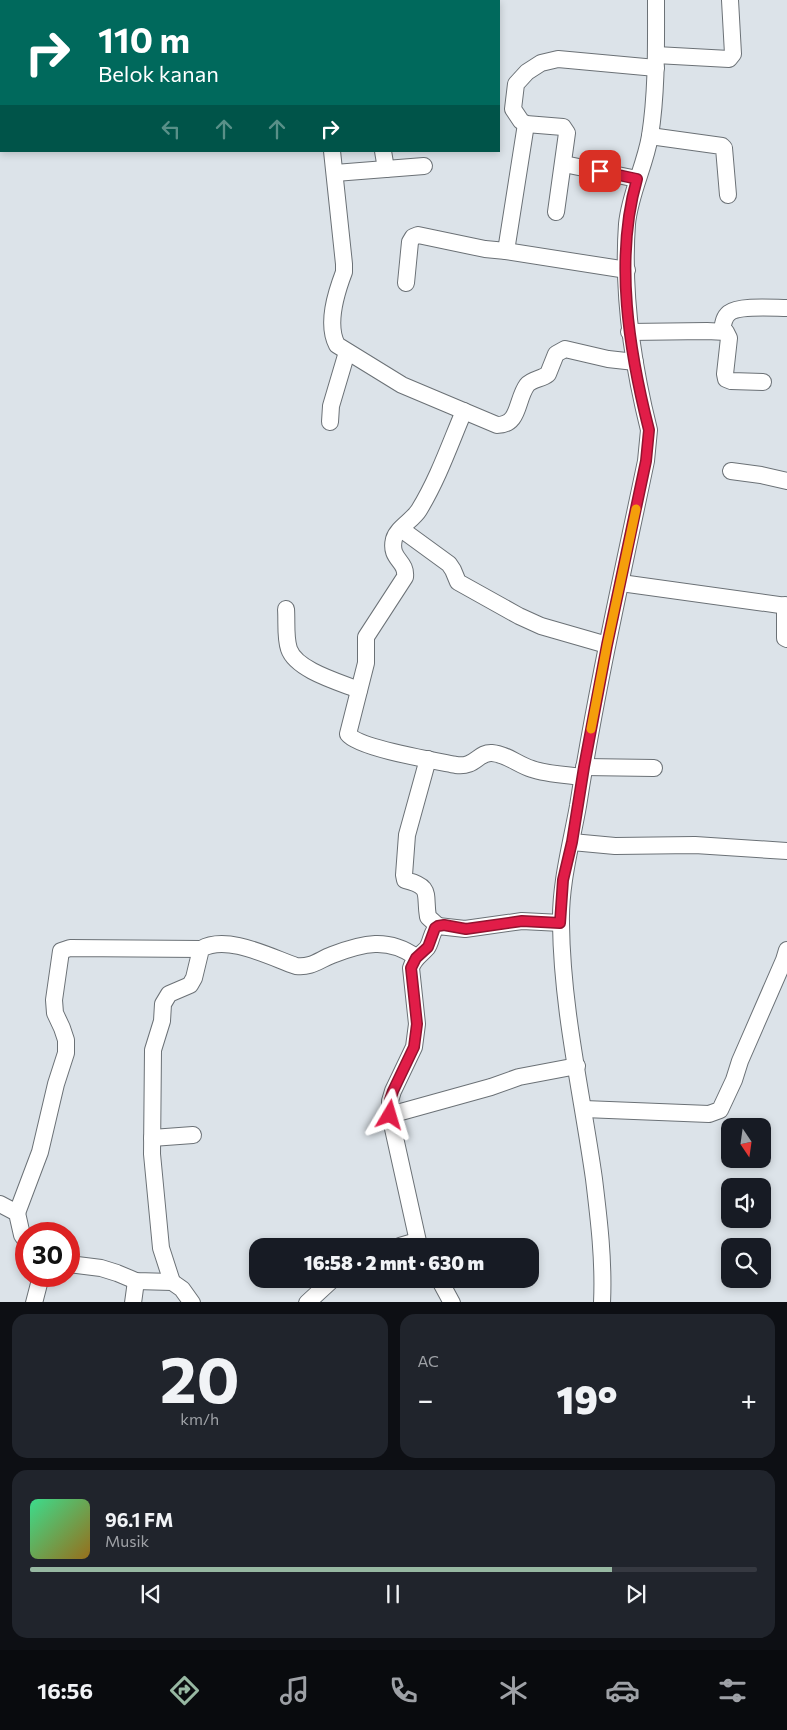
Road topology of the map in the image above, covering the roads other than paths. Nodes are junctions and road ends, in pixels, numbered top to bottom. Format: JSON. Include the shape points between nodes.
{"nodes":[{"id":1,"x":656,"y":0,"type":"edge"},
{"id":2,"x":730,"y":0,"type":"edge"},
{"id":3,"x":656,"y":61,"type":"junction"},
{"id":4,"x":526,"y":124,"type":"junction"},
{"id":5,"x":650,"y":136,"type":"junction"},
{"id":6,"x":332,"y":152,"type":"edge"},
{"id":7,"x":383,"y":152,"type":"edge"},
{"id":8,"x":564,"y":164,"type":"junction"},
{"id":9,"x":424,"y":166,"type":"dead end"},
{"id":10,"x":386,"y":169,"type":"junction"},
{"id":11,"x":335,"y":173,"type":"junction"},
{"id":12,"x":637,"y":179,"type":"junction"},
{"id":13,"x":728,"y":195,"type":"dead end"},
{"id":14,"x":556,"y":212,"type":"dead end"},
{"id":15,"x":506,"y":251,"type":"junction"},
{"id":16,"x":627,"y":270,"type":"junction"},
{"id":17,"x":406,"y":283,"type":"dead end"},
{"id":18,"x":787,"y":308,"type":"edge"},
{"id":19,"x":722,"y":331,"type":"junction"},
{"id":20,"x":629,"y":332,"type":"junction"},
{"id":21,"x":348,"y":352,"type":"junction"},
{"id":22,"x":635,"y":362,"type":"junction"},
{"id":23,"x":763,"y":382,"type":"dead end"},
{"id":24,"x":464,"y":411,"type":"junction"},
{"id":25,"x":330,"y":422,"type":"dead end"},
{"id":26,"x":731,"y":471,"type":"dead end"},
{"id":27,"x":787,"y":481,"type":"edge"},
{"id":28,"x":401,"y":529,"type":"junction"},
{"id":29,"x":621,"y":583,"type":"junction"},
{"id":30,"x":786,"y":605,"type":"edge"},
{"id":31,"x":286,"y":609,"type":"dead end"},
{"id":32,"x":787,"y":639,"type":"edge"},
{"id":33,"x":607,"y":645,"type":"junction"},
{"id":34,"x":359,"y":690,"type":"junction"},
{"id":35,"x":428,"y":759,"type":"junction"},
{"id":36,"x":654,"y":768,"type":"dead end"},
{"id":37,"x":583,"y":772,"type":"junction"},
{"id":38,"x":572,"y":842,"type":"junction"},
{"id":39,"x":787,"y":851,"type":"edge"},
{"id":40,"x":560,"y":923,"type":"junction"},
{"id":41,"x":438,"y":926,"type":"junction"},
{"id":42,"x":201,"y":949,"type":"junction"},
{"id":43,"x":787,"y":950,"type":"edge"},
{"id":44,"x":416,"y":958,"type":"junction"},
{"id":45,"x":577,"y":1066,"type":"junction"},
{"id":46,"x":584,"y":1109,"type":"junction"},
{"id":47,"x":390,"y":1115,"type":"junction"},
{"id":48,"x":193,"y":1135,"type":"dead end"},
{"id":49,"x":152,"y":1138,"type":"junction"},
{"id":50,"x":0,"y":1204,"type":"edge"},
{"id":51,"x":17,"y":1213,"type":"junction"},
{"id":52,"x":19,"y":1222,"type":"edge"},
{"id":53,"x":417,"y":1238,"type":"edge"},
{"id":54,"x":80,"y":1265,"type":"edge"},
{"id":55,"x":136,"y":1281,"type":"junction"},
{"id":56,"x":172,"y":1282,"type":"junction"},
{"id":57,"x":37,"y":1287,"type":"edge"},
{"id":58,"x":323,"y":1288,"type":"edge"},
{"id":59,"x":444,"y":1288,"type":"edge"},
{"id":60,"x":34,"y":1302,"type":"edge"},
{"id":61,"x":133,"y":1302,"type":"edge"},
{"id":62,"x":192,"y":1302,"type":"edge"},
{"id":63,"x":308,"y":1302,"type":"edge"},
{"id":64,"x":452,"y":1302,"type":"edge"},
{"id":65,"x":602,"y":1302,"type":"edge"}],
"edges":[{"from":1,"to":3,"type":"street"},
{"from":2,"to":3,"type":"street","via":[[733,54],[729,59]]},
{"from":3,"to":4,"type":"street","via":[[558,58],[541,63],[516,84],[513,109]]},
{"from":3,"to":5,"type":"street"},
{"from":4,"to":8,"type":"street","via":[[563,127],[567,133]]},
{"from":4,"to":15,"type":"street"},
{"from":5,"to":12,"type":"street"},
{"from":5,"to":13,"type":"street","via":[[722,146]]},
{"from":6,"to":11,"type":"street"},
{"from":7,"to":10,"type":"street"},
{"from":8,"to":12,"type":"street"},
{"from":8,"to":14,"type":"street"},
{"from":9,"to":10,"type":"street"},
{"from":10,"to":11,"type":"street"},
{"from":11,"to":21,"type":"street","via":[[344,272],[331,323],[337,346]]},
{"from":12,"to":16,"type":"street","via":[[628,223]]},
{"from":15,"to":16,"type":"street"},
{"from":15,"to":17,"type":"street","via":[[485,250],[418,235],[410,242]]},
{"from":16,"to":20,"type":"street"},
{"from":18,"to":19,"type":"street","via":[[755,307],[734,311],[724,319]]},
{"from":19,"to":20,"type":"street"},
{"from":19,"to":23,"type":"street","via":[[729,338],[726,379]]},
{"from":20,"to":22,"type":"street"},
{"from":21,"to":24,"type":"street","via":[[402,385]]},
{"from":21,"to":25,"type":"street","via":[[331,406]]},
{"from":22,"to":24,"type":"street","via":[[560,350],[548,374],[528,384],[511,421],[505,426],[497,426]]},
{"from":22,"to":29,"type":"street","via":[[649,440]]},
{"from":24,"to":28,"type":"street","via":[[436,480],[418,512]]},
{"from":26,"to":27,"type":"street"},
{"from":28,"to":33,"type":"street","via":[[448,564],[458,582],[541,626]]},
{"from":28,"to":34,"type":"street","via":[[395,536],[393,551],[403,565],[405,578],[366,637],[366,663]]},
{"from":29,"to":30,"type":"street"},
{"from":29,"to":33,"type":"street"},
{"from":30,"to":32,"type":"street"},
{"from":31,"to":34,"type":"street","via":[[289,648],[294,658],[316,673]]},
{"from":33,"to":37,"type":"street"},
{"from":34,"to":35,"type":"street","via":[[348,729],[352,739]]},
{"from":35,"to":37,"type":"street","via":[[464,766],[490,753],[508,757],[532,769]]},
{"from":35,"to":41,"type":"street","via":[[407,835],[404,874],[405,880],[426,890],[428,917]]},
{"from":36,"to":37,"type":"street"},
{"from":37,"to":38,"type":"street"},
{"from":38,"to":39,"type":"street"},
{"from":38,"to":40,"type":"street","via":[[563,880]]},
{"from":40,"to":41,"type":"street","via":[[522,921],[466,929]]},
{"from":40,"to":45,"type":"street","via":[[563,973]]},
{"from":41,"to":44,"type":"street","via":[[428,947]]},
{"from":42,"to":44,"type":"street","via":[[237,945],[306,967],[373,943],[386,943]]},
{"from":42,"to":49,"type":"street","via":[[190,984],[169,994],[163,1004],[162,1022],[153,1050]]},
{"from":42,"to":51,"type":"street","via":[[70,948],[61,952],[54,1000],[55,1014],[66,1040],[66,1053],[40,1152]]},
{"from":43,"to":46,"type":"street","via":[[720,1110],[709,1114]]},
{"from":44,"to":47,"type":"street","via":[[411,968],[417,1024],[414,1047],[393,1091]]},
{"from":45,"to":46,"type":"street"},
{"from":45,"to":47,"type":"street","via":[[519,1077]]},
{"from":46,"to":65,"type":"street","via":[[602,1252]]},
{"from":47,"to":53,"type":"street"},
{"from":48,"to":49,"type":"street"},
{"from":49,"to":56,"type":"street","via":[[159,1234]]},
{"from":50,"to":51,"type":"street"},
{"from":51,"to":52,"type":"street"},
{"from":54,"to":55,"type":"street","via":[[101,1268]]},
{"from":55,"to":56,"type":"street"},
{"from":55,"to":61,"type":"street"},
{"from":56,"to":62,"type":"street"},
{"from":57,"to":60,"type":"street"},
{"from":58,"to":63,"type":"street"},
{"from":59,"to":64,"type":"street"}]}
